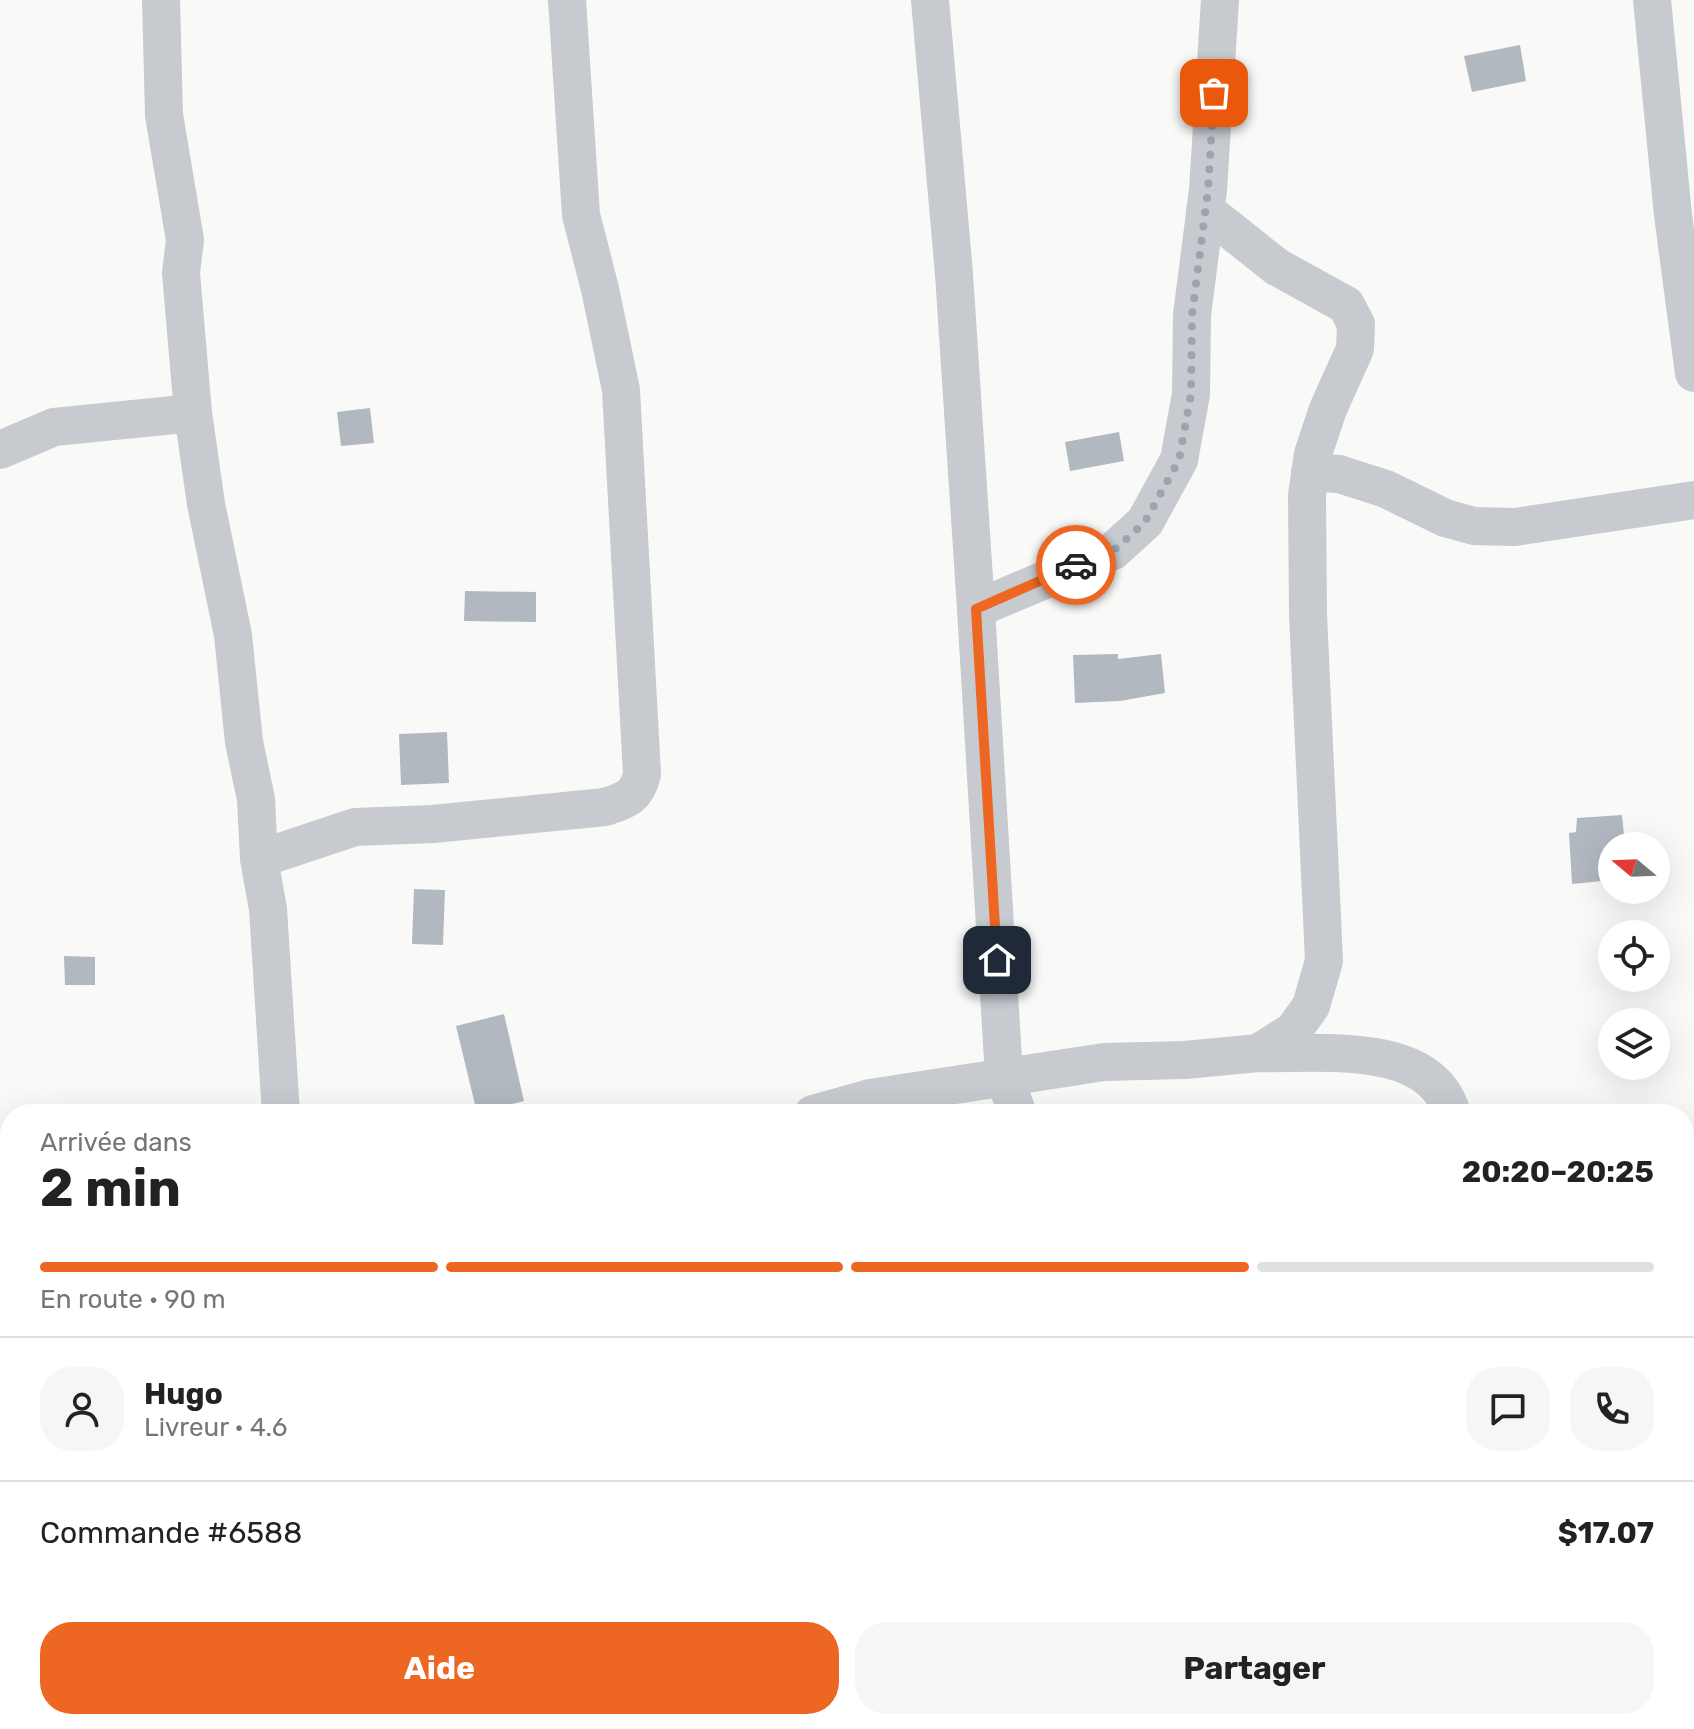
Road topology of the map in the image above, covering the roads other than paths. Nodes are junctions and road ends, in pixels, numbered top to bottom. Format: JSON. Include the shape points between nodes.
{"nodes":[{"id":1,"x":161,"y":0,"type":"edge"},
{"id":2,"x":567,"y":0,"type":"edge"},
{"id":3,"x":930,"y":0,"type":"edge"},
{"id":4,"x":1220,"y":0,"type":"edge"},
{"id":5,"x":1652,"y":0,"type":"edge"},
{"id":6,"x":1205,"y":210,"type":"junction"},
{"id":7,"x":1694,"y":373,"type":"edge"},
{"id":8,"x":193,"y":413,"type":"junction"},
{"id":9,"x":0,"y":450,"type":"edge"},
{"id":10,"x":1310,"y":472,"type":"junction"},
{"id":11,"x":1694,"y":500,"type":"edge"},
{"id":12,"x":976,"y":609,"type":"junction"},
{"id":13,"x":259,"y":859,"type":"junction"},
{"id":14,"x":1258,"y":1053,"type":"junction"},
{"id":15,"x":1004,"y":1077,"type":"junction"},
{"id":16,"x":280,"y":1104,"type":"edge"},
{"id":17,"x":849,"y":1104,"type":"edge"},
{"id":18,"x":1014,"y":1104,"type":"edge"},
{"id":19,"x":1450,"y":1104,"type":"edge"}],
"edges":[{"from":1,"to":8,"type":"street","via":[[164,115],[185,240],[181,273]]},
{"from":2,"to":13,"type":"street","via":[[581,215],[621,390],[640,786],[633,797],[605,807],[355,827]]},
{"from":3,"to":12,"type":"street"},
{"from":4,"to":6,"type":"street"},
{"from":5,"to":7,"type":"street"},
{"from":6,"to":10,"type":"street","via":[[1277,267],[1346,305],[1356,324],[1355,349],[1328,409]]},
{"from":6,"to":12,"type":"street","via":[[1192,315],[1191,394],[1179,460],[1145,522],[1113,551]]},
{"from":8,"to":9,"type":"street","via":[[54,427]]},
{"from":8,"to":13,"type":"street","via":[[233,635]]},
{"from":10,"to":11,"type":"street","via":[[1374,485],[1474,526],[1515,527]]},
{"from":10,"to":14,"type":"street","via":[[1308,614],[1324,961],[1311,1006],[1293,1031]]},
{"from":12,"to":15,"type":"street"},
{"from":13,"to":16,"type":"street","via":[[268,909]]},
{"from":14,"to":15,"type":"street","via":[[1104,1062]]},
{"from":14,"to":19,"type":"street","via":[[1383,1057],[1431,1077]]},
{"from":15,"to":17,"type":"street"},
{"from":15,"to":18,"type":"street"}]}
